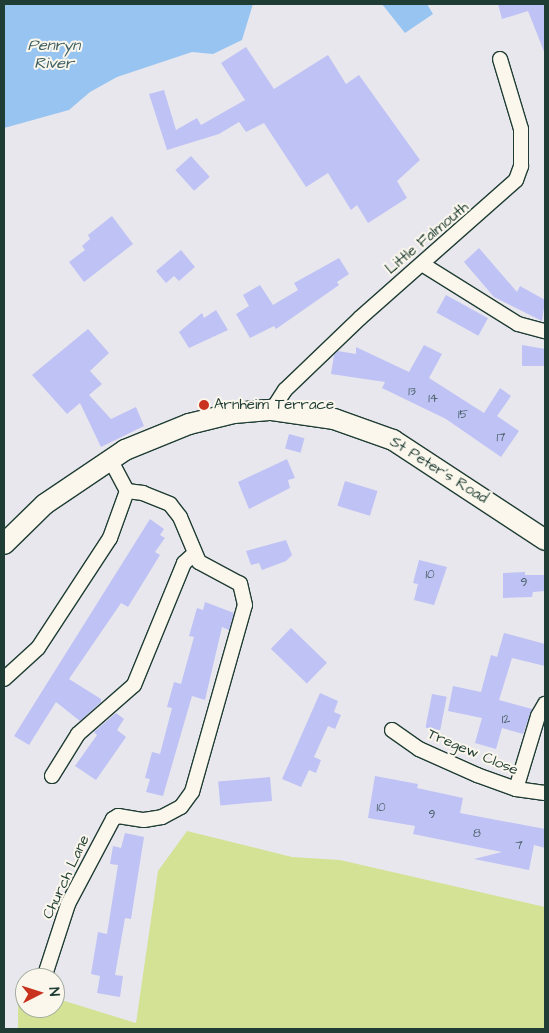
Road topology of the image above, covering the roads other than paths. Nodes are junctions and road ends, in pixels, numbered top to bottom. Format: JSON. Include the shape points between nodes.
{"nodes":[{"id":1,"x":500,"y":58,"type":"dead end"},
{"id":2,"x":422,"y":264,"type":"junction"},
{"id":3,"x":545,"y":331,"type":"edge"},
{"id":4,"x":272,"y":410,"type":"junction"},
{"id":5,"x":110,"y":459,"type":"junction"},
{"id":6,"x":128,"y":492,"type":"junction"},
{"id":7,"x":545,"y":540,"type":"edge"},
{"id":8,"x":4,"y":544,"type":"edge"},
{"id":9,"x":194,"y":554,"type":"junction"},
{"id":10,"x":4,"y":679,"type":"edge"},
{"id":11,"x":545,"y":704,"type":"edge"},
{"id":12,"x":392,"y":730,"type":"dead end"},
{"id":13,"x":52,"y":776,"type":"dead end"},
{"id":14,"x":516,"y":789,"type":"junction"},
{"id":15,"x":545,"y":793,"type":"edge"},
{"id":16,"x":47,"y":968,"type":"edge"}],
"edges":[{"from":1,"to":2,"type":"street","name":"Little Falmouth","via":[[520,129],[521,166],[505,194]]},
{"from":2,"to":3,"type":"street","via":[[518,324]]},
{"from":2,"to":4,"type":"street","name":"Little Falmouth","via":[[305,370]]},
{"from":4,"to":5,"type":"street","name":"St Peter's Road","via":[[234,413],[189,424]]},
{"from":4,"to":7,"type":"street","name":"St Peter's Road","via":[[334,420],[393,440]]},
{"from":5,"to":6,"type":"street"},
{"from":5,"to":8,"type":"street","name":"St Peter's Road","via":[[45,504]]},
{"from":6,"to":9,"type":"street","via":[[143,493],[170,504],[180,517]]},
{"from":6,"to":10,"type":"street","via":[[103,551],[38,648]]},
{"from":9,"to":13,"type":"street","via":[[184,563],[134,685],[78,734]]},
{"from":9,"to":16,"type":"street","name":"Church Lane","via":[[204,566],[240,584],[245,605],[192,792],[181,807],[162,816],[144,820],[118,816],[113,820],[68,904]]},
{"from":11,"to":14,"type":"street","via":[[538,716]]},
{"from":12,"to":14,"type":"street","name":"Tregew Close","via":[[440,759]]},
{"from":14,"to":15,"type":"street","name":"Tregew Close"}]}
